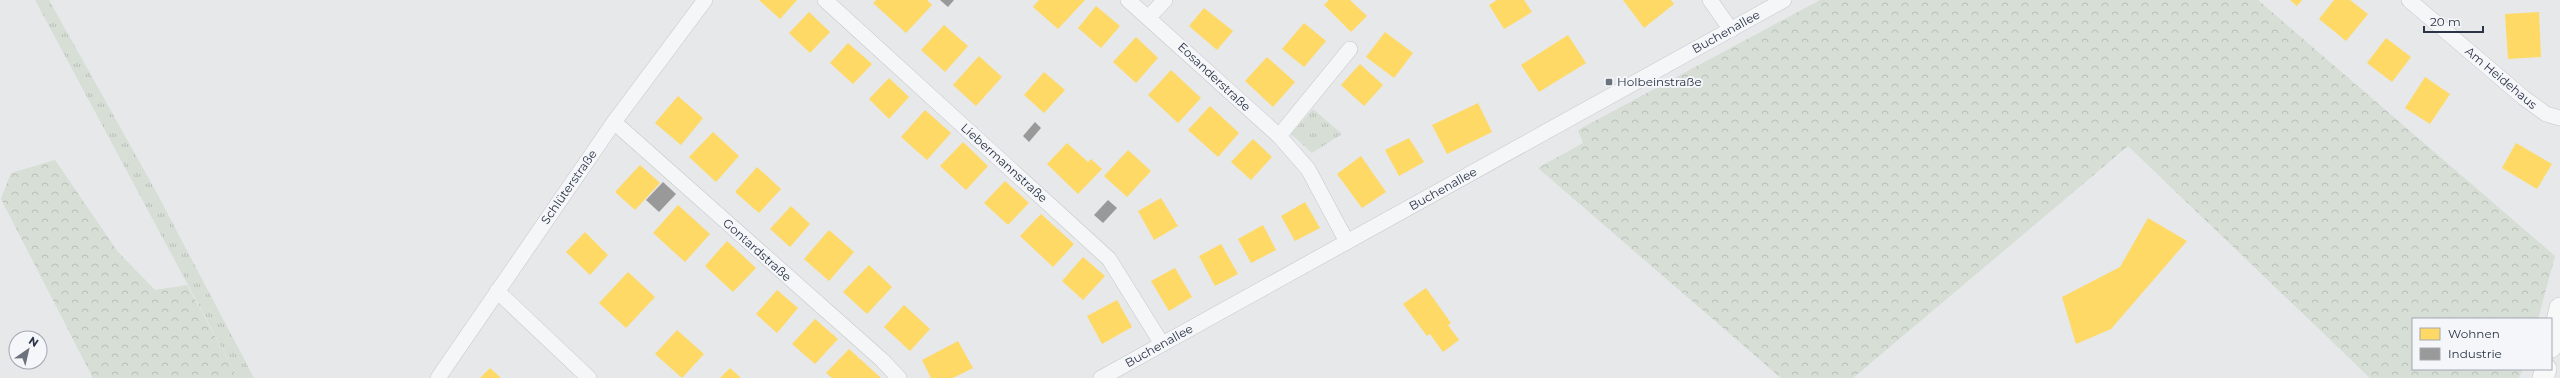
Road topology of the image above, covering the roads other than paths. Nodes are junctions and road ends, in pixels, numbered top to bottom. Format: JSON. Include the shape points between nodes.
{"nodes":[{"id":1,"x":705,"y":0,"type":"edge"},
{"id":2,"x":825,"y":0,"type":"edge"},
{"id":3,"x":1128,"y":0,"type":"edge"},
{"id":4,"x":1164,"y":0,"type":"edge"},
{"id":5,"x":1710,"y":0,"type":"edge"},
{"id":6,"x":1784,"y":0,"type":"edge"},
{"id":7,"x":2409,"y":0,"type":"edge"},
{"id":8,"x":1149,"y":18,"type":"junction"},
{"id":9,"x":1731,"y":30,"type":"junction"},
{"id":10,"x":1350,"y":49,"type":"dead end"},
{"id":11,"x":2560,"y":118,"type":"edge"},
{"id":12,"x":614,"y":122,"type":"junction"},
{"id":13,"x":1279,"y":136,"type":"junction"},
{"id":14,"x":1347,"y":242,"type":"junction"},
{"id":15,"x":497,"y":291,"type":"junction"},
{"id":16,"x":2560,"y":308,"type":"edge"},
{"id":17,"x":2552,"y":343,"type":"edge"},
{"id":18,"x":1162,"y":344,"type":"junction"},
{"id":19,"x":438,"y":378,"type":"edge"},
{"id":20,"x":590,"y":378,"type":"edge"},
{"id":21,"x":899,"y":378,"type":"edge"},
{"id":22,"x":1101,"y":378,"type":"edge"}],
"edges":[{"from":1,"to":12,"type":"street","name":"Schlüterstraße"},
{"from":2,"to":18,"type":"street","name":"Liebermannstraße","via":[[1109,259]]},
{"from":3,"to":8,"type":"street","name":"Eosanderstraße"},
{"from":4,"to":8,"type":"street"},
{"from":5,"to":9,"type":"street"},
{"from":6,"to":9,"type":"street","name":"Buchenallee"},
{"from":7,"to":11,"type":"street","name":"Am Heidehaus","via":[[2524,98],[2546,114]]},
{"from":8,"to":13,"type":"street","name":"Eosanderstraße"},
{"from":9,"to":14,"type":"street","name":"Buchenallee"},
{"from":10,"to":13,"type":"street"},
{"from":12,"to":15,"type":"street","name":"Schlüterstraße"},
{"from":12,"to":21,"type":"street","name":"Gontardstraße","via":[[882,360]]},
{"from":13,"to":14,"type":"street","name":"Eosanderstraße","via":[[1308,170]]},
{"from":14,"to":18,"type":"street","name":"Buchenallee"},
{"from":15,"to":19,"type":"street","name":"Schlüterstraße"},
{"from":15,"to":20,"type":"street"},
{"from":16,"to":17,"type":"street"},
{"from":18,"to":22,"type":"street","name":"Buchenallee"}]}
